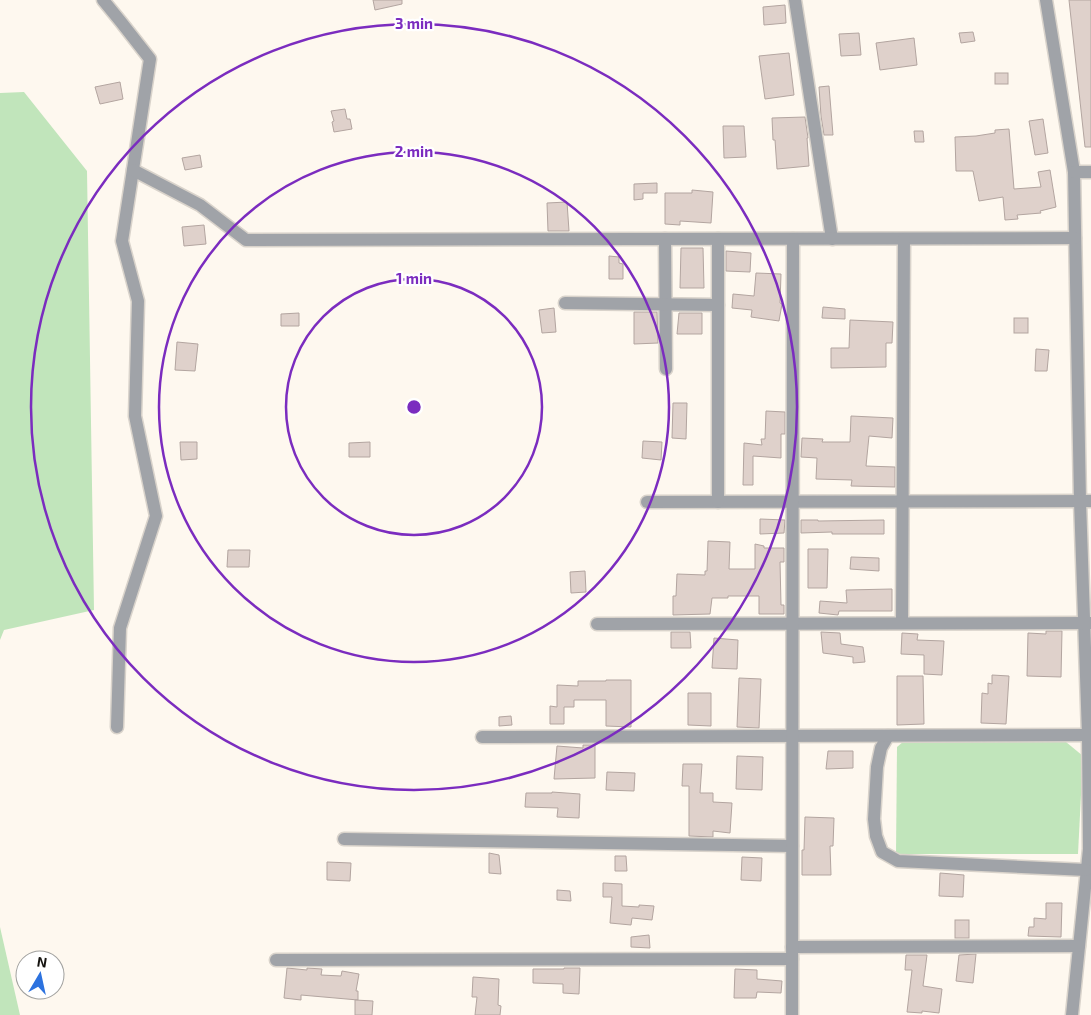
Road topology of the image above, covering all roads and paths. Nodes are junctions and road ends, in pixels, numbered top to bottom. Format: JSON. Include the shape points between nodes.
{"nodes":[{"id":1,"x":103,"y":0,"type":"edge"},
{"id":2,"x":796,"y":0,"type":"edge"},
{"id":3,"x":1046,"y":0,"type":"edge"},
{"id":4,"x":133,"y":170,"type":"junction"},
{"id":5,"x":1074,"y":172,"type":"junction"},
{"id":6,"x":1091,"y":172,"type":"edge"},
{"id":7,"x":1075,"y":238,"type":"junction"},
{"id":8,"x":665,"y":239,"type":"junction"},
{"id":9,"x":718,"y":239,"type":"junction"},
{"id":10,"x":793,"y":239,"type":"junction"},
{"id":11,"x":832,"y":239,"type":"junction"},
{"id":12,"x":904,"y":239,"type":"junction"},
{"id":13,"x":565,"y":303,"type":"dead end"},
{"id":14,"x":665,"y":304,"type":"junction"},
{"id":15,"x":718,"y":305,"type":"junction"},
{"id":16,"x":666,"y":369,"type":"dead end"},
{"id":17,"x":1078,"y":376,"type":"junction"},
{"id":18,"x":1091,"y":376,"type":"edge"},
{"id":19,"x":902,"y":501,"type":"junction"},
{"id":20,"x":1086,"y":501,"type":"edge"},
{"id":21,"x":647,"y":502,"type":"dead end"},
{"id":22,"x":718,"y":502,"type":"junction"},
{"id":23,"x":793,"y":502,"type":"junction"},
{"id":24,"x":902,"y":623,"type":"junction"},
{"id":25,"x":1088,"y":623,"type":"edge"},
{"id":26,"x":597,"y":624,"type":"dead end"},
{"id":27,"x":793,"y":624,"type":"junction"},
{"id":28,"x":117,"y":727,"type":"dead end"},
{"id":29,"x":1089,"y":735,"type":"edge"},
{"id":30,"x":792,"y":736,"type":"junction"},
{"id":31,"x":888,"y":736,"type":"junction"},
{"id":32,"x":482,"y":737,"type":"dead end"},
{"id":33,"x":344,"y":839,"type":"dead end"},
{"id":34,"x":792,"y":846,"type":"junction"},
{"id":35,"x":1090,"y":849,"type":"edge"},
{"id":36,"x":1086,"y":870,"type":"junction"},
{"id":37,"x":1078,"y":951,"type":"junction"},
{"id":38,"x":792,"y":953,"type":"junction"},
{"id":39,"x":1091,"y":956,"type":"edge"},
{"id":40,"x":276,"y":960,"type":"dead end"},
{"id":41,"x":792,"y":1015,"type":"edge"},
{"id":42,"x":1072,"y":1015,"type":"edge"}],
"edges":[{"from":1,"to":4,"type":"street","via":[[150,59]]},
{"from":2,"to":11,"type":"street"},
{"from":3,"to":5,"type":"street"},
{"from":4,"to":8,"type":"street","via":[[200,205],[246,240]]},
{"from":4,"to":28,"type":"street","via":[[122,241],[138,301],[135,416],[156,516],[120,628]]},
{"from":5,"to":6,"type":"street"},
{"from":5,"to":7,"type":"street"},
{"from":7,"to":12,"type":"street"},
{"from":7,"to":17,"type":"street"},
{"from":8,"to":9,"type":"street"},
{"from":8,"to":14,"type":"street"},
{"from":9,"to":10,"type":"street"},
{"from":9,"to":15,"type":"street"},
{"from":10,"to":11,"type":"street"},
{"from":10,"to":23,"type":"street"},
{"from":11,"to":12,"type":"street"},
{"from":12,"to":19,"type":"street"},
{"from":13,"to":14,"type":"street"},
{"from":14,"to":15,"type":"street"},
{"from":14,"to":16,"type":"street"},
{"from":15,"to":22,"type":"street"},
{"from":17,"to":18,"type":"street"},
{"from":17,"to":20,"type":"street"},
{"from":19,"to":20,"type":"street"},
{"from":19,"to":23,"type":"street"},
{"from":19,"to":24,"type":"street"},
{"from":20,"to":25,"type":"street"},
{"from":21,"to":22,"type":"street"},
{"from":22,"to":23,"type":"street"},
{"from":23,"to":27,"type":"street"},
{"from":24,"to":25,"type":"street"},
{"from":24,"to":27,"type":"street"},
{"from":25,"to":29,"type":"street"},
{"from":26,"to":27,"type":"street"},
{"from":27,"to":30,"type":"street"},
{"from":29,"to":31,"type":"street"},
{"from":29,"to":35,"type":"street"},
{"from":30,"to":31,"type":"street"},
{"from":30,"to":32,"type":"street"},
{"from":30,"to":34,"type":"street"},
{"from":31,"to":36,"type":"street","via":[[881,748],[877,767],[874,818],[882,852],[898,861]]},
{"from":33,"to":34,"type":"street"},
{"from":34,"to":38,"type":"street"},
{"from":35,"to":36,"type":"street"},
{"from":36,"to":37,"type":"street"},
{"from":37,"to":38,"type":"street"},
{"from":37,"to":39,"type":"street"},
{"from":37,"to":42,"type":"street"},
{"from":38,"to":40,"type":"street"},
{"from":38,"to":41,"type":"street"}]}
